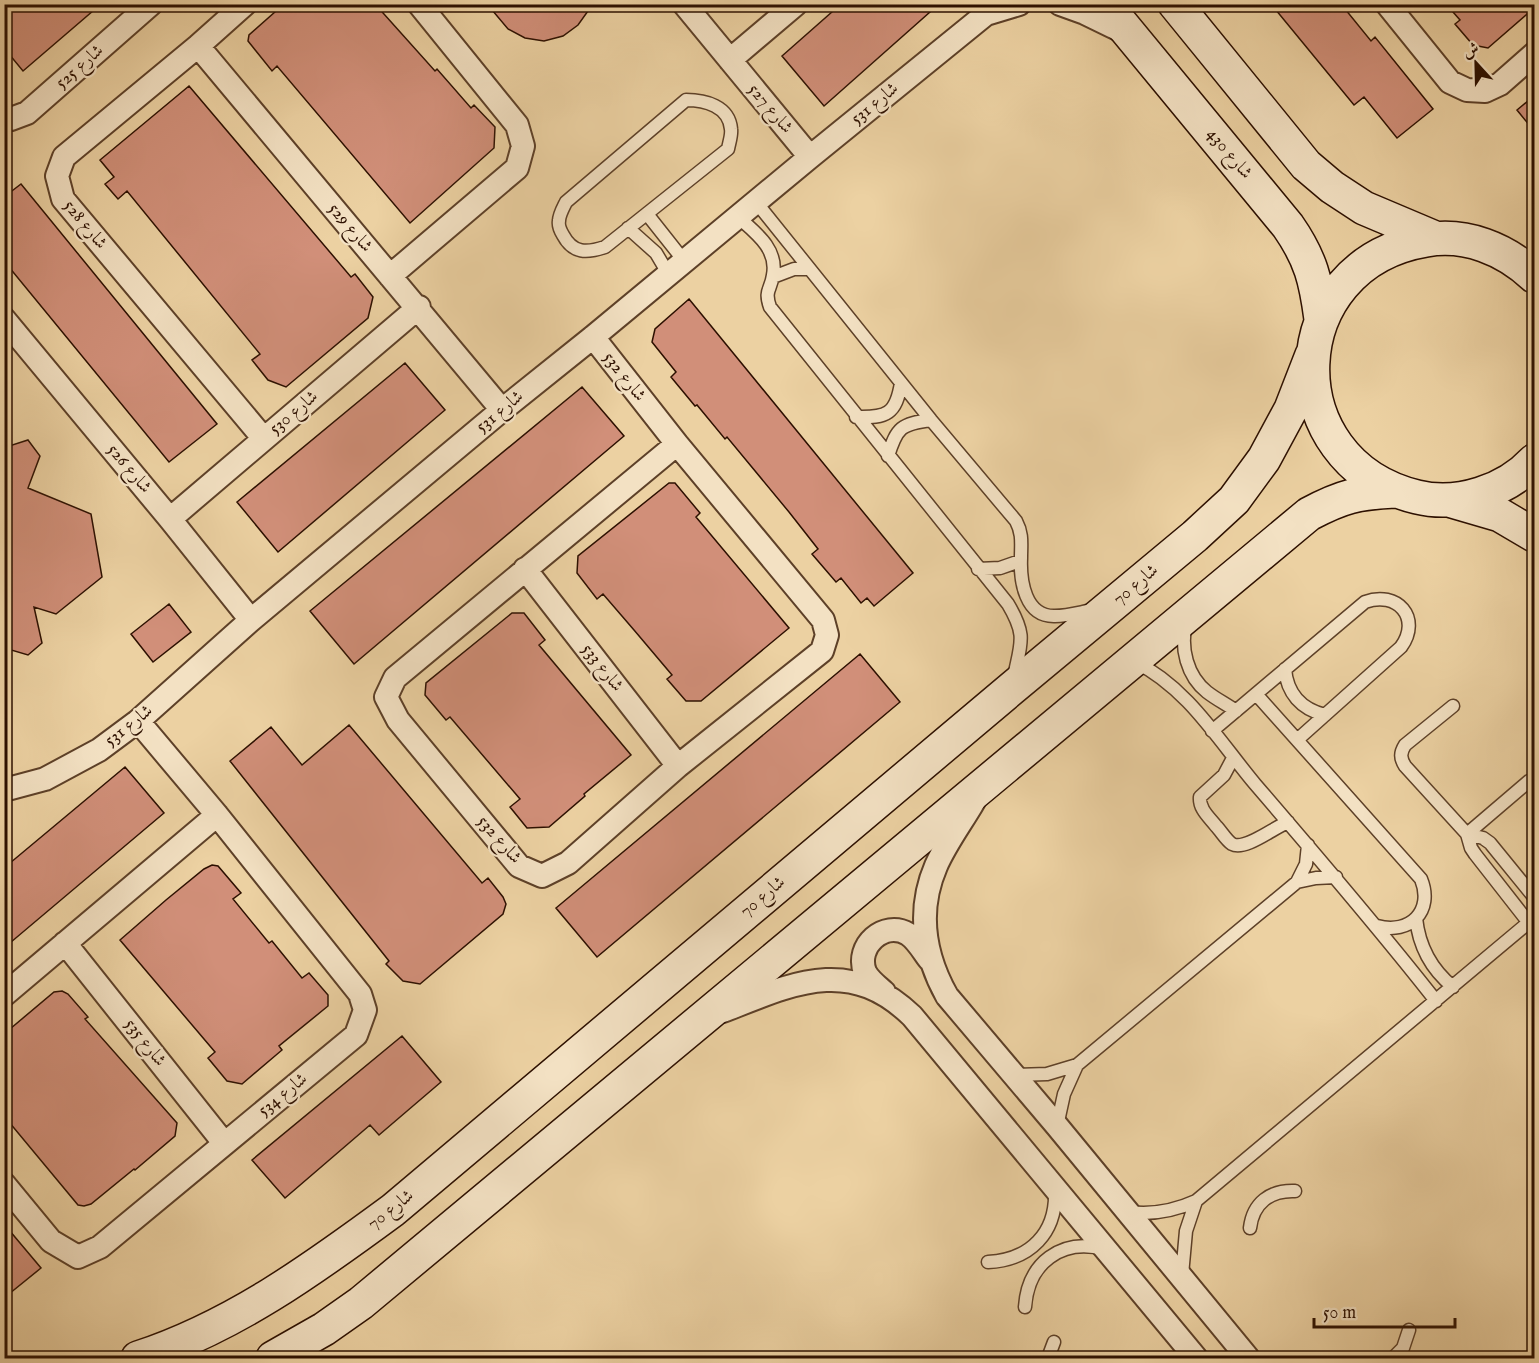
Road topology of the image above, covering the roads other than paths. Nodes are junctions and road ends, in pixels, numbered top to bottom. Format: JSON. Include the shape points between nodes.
{"nodes":[{"id":1,"x":151,"y":4,"type":"edge"},
{"id":2,"x":245,"y":4,"type":"edge"},
{"id":3,"x":419,"y":4,"type":"edge"},
{"id":4,"x":684,"y":4,"type":"edge"},
{"id":5,"x":796,"y":4,"type":"edge"},
{"id":6,"x":1018,"y":4,"type":"edge"},
{"id":7,"x":1060,"y":4,"type":"edge"},
{"id":8,"x":1105,"y":4,"type":"edge"},
{"id":9,"x":1175,"y":4,"type":"edge"},
{"id":10,"x":1387,"y":4,"type":"edge"},
{"id":11,"x":989,"y":9,"type":"edge"},
{"id":12,"x":1130,"y":34,"type":"junction"},
{"id":13,"x":198,"y":46,"type":"junction"},
{"id":14,"x":1534,"y":54,"type":"edge"},
{"id":15,"x":730,"y":60,"type":"junction"},
{"id":16,"x":4,"y":117,"type":"edge"},
{"id":17,"x":810,"y":157,"type":"junction"},
{"id":18,"x":756,"y":202,"type":"junction"},
{"id":19,"x":647,"y":214,"type":"junction"},
{"id":20,"x":738,"y":217,"type":"junction"},
{"id":21,"x":628,"y":228,"type":"junction"},
{"id":22,"x":1435,"y":238,"type":"junction"},
{"id":23,"x":1534,"y":242,"type":"edge"},
{"id":24,"x":1492,"y":248,"type":"junction"},
{"id":25,"x":677,"y":268,"type":"junction"},
{"id":26,"x":809,"y":269,"type":"junction"},
{"id":27,"x":390,"y":276,"type":"junction"},
{"id":28,"x":1534,"y":276,"type":"edge"},
{"id":29,"x":773,"y":277,"type":"junction"},
{"id":30,"x":418,"y":307,"type":"junction"},
{"id":31,"x":4,"y":319,"type":"edge"},
{"id":32,"x":1321,"y":319,"type":"junction"},
{"id":33,"x":593,"y":337,"type":"junction"},
{"id":34,"x":1312,"y":355,"type":"junction"},
{"id":35,"x":901,"y":383,"type":"junction"},
{"id":36,"x":502,"y":410,"type":"junction"},
{"id":37,"x":856,"y":417,"type":"junction"},
{"id":38,"x":932,"y":420,"type":"junction"},
{"id":39,"x":264,"y":438,"type":"junction"},
{"id":40,"x":677,"y":444,"type":"junction"},
{"id":41,"x":888,"y":456,"type":"junction"},
{"id":42,"x":1534,"y":461,"type":"edge"},
{"id":43,"x":1395,"y":491,"type":"junction"},
{"id":44,"x":1447,"y":500,"type":"junction"},
{"id":45,"x":170,"y":519,"type":"junction"},
{"id":46,"x":1534,"y":535,"type":"edge"},
{"id":47,"x":1020,"y":561,"type":"junction"},
{"id":48,"x":525,"y":569,"type":"junction"},
{"id":49,"x":978,"y":569,"type":"junction"},
{"id":50,"x":1109,"y":608,"type":"junction"},
{"id":51,"x":1189,"y":615,"type":"junction"},
{"id":52,"x":251,"y":620,"type":"junction"},
{"id":53,"x":1134,"y":662,"type":"junction"},
{"id":54,"x":1285,"y":669,"type":"junction"},
{"id":55,"x":1011,"y":688,"type":"junction"},
{"id":56,"x":1256,"y":694,"type":"junction"},
{"id":57,"x":1453,"y":706,"type":"dead end"},
{"id":58,"x":1236,"y":711,"type":"junction"},
{"id":59,"x":1325,"y":715,"type":"junction"},
{"id":60,"x":138,"y":721,"type":"junction"},
{"id":61,"x":1212,"y":731,"type":"junction"},
{"id":62,"x":1297,"y":740,"type":"junction"},
{"id":63,"x":1233,"y":758,"type":"junction"},
{"id":64,"x":678,"y":766,"type":"junction"},
{"id":65,"x":1529,"y":781,"type":"dead end"},
{"id":66,"x":982,"y":788,"type":"junction"},
{"id":67,"x":4,"y":790,"type":"edge"},
{"id":68,"x":217,"y":815,"type":"junction"},
{"id":69,"x":1288,"y":822,"type":"junction"},
{"id":70,"x":1467,"y":834,"type":"junction"},
{"id":71,"x":1308,"y":844,"type":"junction"},
{"id":72,"x":1336,"y":877,"type":"junction"},
{"id":73,"x":1297,"y":882,"type":"junction"},
{"id":74,"x":1534,"y":897,"type":"edge"},
{"id":75,"x":1416,"y":918,"type":"junction"},
{"id":76,"x":1532,"y":921,"type":"edge"},
{"id":77,"x":1377,"y":926,"type":"junction"},
{"id":78,"x":65,"y":943,"type":"junction"},
{"id":79,"x":931,"y":963,"type":"junction"},
{"id":80,"x":1453,"y":987,"type":"junction"},
{"id":81,"x":4,"y":995,"type":"edge"},
{"id":82,"x":888,"y":996,"type":"junction"},
{"id":83,"x":1436,"y":1001,"type":"junction"},
{"id":84,"x":705,"y":1018,"type":"junction"},
{"id":85,"x":1077,"y":1065,"type":"junction"},
{"id":86,"x":1015,"y":1075,"type":"junction"},
{"id":87,"x":1057,"y":1126,"type":"junction"},
{"id":88,"x":224,"y":1143,"type":"junction"},
{"id":89,"x":4,"y":1184,"type":"edge"},
{"id":90,"x":1055,"y":1189,"type":"junction"},
{"id":91,"x":1295,"y":1191,"type":"dead end"},
{"id":92,"x":1196,"y":1201,"type":"junction"},
{"id":93,"x":1129,"y":1212,"type":"junction"},
{"id":94,"x":1250,"y":1228,"type":"dead end"},
{"id":95,"x":1105,"y":1250,"type":"junction"},
{"id":96,"x":988,"y":1262,"type":"dead end"},
{"id":97,"x":1182,"y":1277,"type":"junction"},
{"id":98,"x":1025,"y":1307,"type":"dead end"},
{"id":99,"x":1409,"y":1330,"type":"dead end"},
{"id":100,"x":1054,"y":1342,"type":"dead end"},
{"id":101,"x":1186,"y":1353,"type":"edge"},
{"id":102,"x":138,"y":1359,"type":"edge"},
{"id":103,"x":273,"y":1359,"type":"edge"},
{"id":104,"x":1048,"y":1359,"type":"edge"},
{"id":105,"x":1248,"y":1359,"type":"edge"},
{"id":106,"x":1393,"y":1359,"type":"edge"}],
"edges":[{"from":1,"to":16,"type":"street","name":"شارع 525","via":[[27,113],[11,119]]},
{"from":2,"to":13,"type":"street","name":"شارع 528"},
{"from":3,"to":27,"type":"street","via":[[517,125],[524,146],[517,168]]},
{"from":4,"to":15,"type":"street","name":"شارع 527"},
{"from":5,"to":15,"type":"street"},
{"from":6,"to":11,"type":"street","name":"شارع 531"},
{"from":7,"to":12,"type":"street"},
{"from":8,"to":12,"type":"main road","name":"شارع 430"},
{"from":9,"to":22,"type":"main road","via":[[1306,165],[1364,208]]},
{"from":10,"to":14,"type":"street","via":[[1450,82],[1467,90],[1485,91],[1500,84]]},
{"from":11,"to":17,"type":"street","name":"شارع 531"},
{"from":12,"to":32,"type":"main road","name":"شارع 430","via":[[1295,235],[1313,270]]},
{"from":13,"to":27,"type":"street","name":"شارع 529"},
{"from":13,"to":39,"type":"street","name":"شارع 528","via":[[64,157],[57,176],[63,199]]},
{"from":15,"to":17,"type":"street","name":"شارع 527"},
{"from":17,"to":18,"type":"street","name":"شارع 531"},
{"from":18,"to":20,"type":"street","name":"شارع 531"},
{"from":18,"to":26,"type":"lane"},
{"from":19,"to":21,"type":"lane"},
{"from":19,"to":21,"type":"lane","via":[[728,149],[729,120],[718,106],[703,100],[686,100],[566,202],[559,219],[559,228],[568,243],[582,251],[605,247]]},
{"from":19,"to":25,"type":"lane"},
{"from":20,"to":25,"type":"street","name":"شارع 531"},
{"from":20,"to":29,"type":"lane","via":[[770,251]]},
{"from":21,"to":25,"type":"lane"},
{"from":22,"to":24,"type":"main road"},
{"from":22,"to":32,"type":"main road","via":[[1388,250],[1366,263],[1338,291]]},
{"from":23,"to":24,"type":"main road"},
{"from":24,"to":28,"type":"main road"},
{"from":25,"to":33,"type":"street","name":"شارع 531"},
{"from":26,"to":29,"type":"lane","via":[[794,269]]},
{"from":26,"to":35,"type":"lane"},
{"from":27,"to":30,"type":"street","name":"شارع 529"},
{"from":29,"to":37,"type":"lane","via":[[767,290],[770,307]]},
{"from":30,"to":36,"type":"street","name":"شارع 529"},
{"from":30,"to":39,"type":"street","name":"شارع 530"},
{"from":31,"to":45,"type":"street","name":"شارع 526"},
{"from":32,"to":34,"type":"main road"},
{"from":33,"to":36,"type":"street","name":"شارع 531"},
{"from":33,"to":40,"type":"street","name":"شارع 532"},
{"from":34,"to":43,"type":"main road","via":[[1315,401],[1330,437],[1355,466]]},
{"from":34,"to":50,"type":"main road","name":"شارع 70","via":[[1291,409],[1264,459],[1234,500]]},
{"from":35,"to":37,"type":"lane","via":[[898,399],[890,411],[877,417]]},
{"from":35,"to":38,"type":"lane"},
{"from":36,"to":52,"type":"street","name":"شارع 531"},
{"from":37,"to":41,"type":"lane"},
{"from":38,"to":41,"type":"lane","via":[[910,423],[895,434]]},
{"from":38,"to":47,"type":"lane","via":[[1016,521],[1022,537]]},
{"from":39,"to":45,"type":"street","name":"شارع 530"},
{"from":40,"to":48,"type":"street","name":"شارع 532"},
{"from":40,"to":64,"type":"street","name":"شارع 532","via":[[823,620],[827,635],[822,651]]},
{"from":41,"to":49,"type":"lane"},
{"from":42,"to":44,"type":"main road","via":[[1512,480],[1491,490]]},
{"from":43,"to":44,"type":"main road"},
{"from":43,"to":51,"type":"main road","via":[[1357,493],[1309,514]]},
{"from":44,"to":46,"type":"main road","via":[[1500,515]]},
{"from":45,"to":52,"type":"street","name":"شارع 526"},
{"from":47,"to":49,"type":"lane","via":[[1000,568]]},
{"from":47,"to":50,"type":"lane","via":[[1023,592],[1040,612],[1053,616]]},
{"from":48,"to":64,"type":"street","name":"شارع 533"},
{"from":48,"to":64,"type":"street","name":"شارع 532","via":[[395,678],[386,697],[398,720],[519,866],[542,876],[568,863]]},
{"from":49,"to":55,"type":"lane","via":[[1008,604],[1021,629]]},
{"from":50,"to":55,"type":"main road","name":"شارع 70"},
{"from":51,"to":53,"type":"main road"},
{"from":51,"to":58,"type":"lane","via":[[1184,636],[1189,668],[1200,686]]},
{"from":52,"to":60,"type":"street","name":"شارع 531"},
{"from":53,"to":61,"type":"lane","via":[[1176,689]]},
{"from":53,"to":66,"type":"main road"},
{"from":54,"to":56,"type":"lane"},
{"from":54,"to":59,"type":"lane","via":[[1289,687],[1300,703]]},
{"from":54,"to":59,"type":"lane","via":[[1365,602],[1383,598],[1400,606],[1409,622],[1407,640]]},
{"from":55,"to":102,"type":"main road","name":"شارع 70","via":[[393,1210],[251,1308],[200,1335]]},
{"from":56,"to":58,"type":"lane"},
{"from":56,"to":62,"type":"lane"},
{"from":57,"to":70,"type":"lane","via":[[1405,745],[1401,758]]},
{"from":58,"to":61,"type":"lane"},
{"from":59,"to":62,"type":"lane"},
{"from":60,"to":67,"type":"street","name":"شارع 531","via":[[99,750],[45,779]]},
{"from":60,"to":68,"type":"street","name":"شارع 534"},
{"from":61,"to":63,"type":"lane"},
{"from":62,"to":75,"type":"lane","via":[[1421,879],[1425,895]]},
{"from":63,"to":69,"type":"lane"},
{"from":63,"to":69,"type":"lane","via":[[1224,775],[1200,798],[1201,807],[1230,842],[1248,845]]},
{"from":65,"to":70,"type":"lane"},
{"from":66,"to":79,"type":"street","via":[[931,879],[924,929]]},
{"from":66,"to":84,"type":"main road"},
{"from":68,"to":78,"type":"street"},
{"from":68,"to":88,"type":"street","name":"شارع 534","via":[[360,994],[365,1011],[356,1035]]},
{"from":69,"to":71,"type":"lane"},
{"from":70,"to":74,"type":"lane","via":[[1490,843]]},
{"from":70,"to":76,"type":"lane","via":[[1475,854]]},
{"from":71,"to":72,"type":"lane"},
{"from":71,"to":73,"type":"lane","via":[[1306,864]]},
{"from":72,"to":73,"type":"lane"},
{"from":72,"to":77,"type":"lane"},
{"from":73,"to":85,"type":"lane"},
{"from":75,"to":77,"type":"lane","via":[[1398,928]]},
{"from":75,"to":80,"type":"lane","via":[[1418,937],[1429,960]]},
{"from":76,"to":80,"type":"lane"},
{"from":77,"to":83,"type":"lane"},
{"from":78,"to":81,"type":"street"},
{"from":78,"to":88,"type":"street","name":"شارع 535"},
{"from":79,"to":82,"type":"street","via":[[908,934],[892,930],[877,935],[866,947],[863,963],[868,978]]},
{"from":79,"to":86,"type":"street","via":[[947,996]]},
{"from":80,"to":83,"type":"lane"},
{"from":82,"to":84,"type":"street","via":[[857,984],[807,981]]},
{"from":82,"to":90,"type":"street","via":[[912,1016]]},
{"from":83,"to":92,"type":"lane"},
{"from":84,"to":103,"type":"main road","via":[[361,1303]]},
{"from":85,"to":86,"type":"lane","via":[[1047,1074]]},
{"from":85,"to":87,"type":"lane","via":[[1064,1094]]},
{"from":86,"to":87,"type":"street"},
{"from":87,"to":93,"type":"street"},
{"from":88,"to":89,"type":"street","name":"شارع 534","via":[[100,1247],[78,1257],[51,1241]]},
{"from":90,"to":95,"type":"street"},
{"from":90,"to":96,"type":"lane","via":[[1054,1214],[1035,1246],[1013,1258]]},
{"from":91,"to":94,"type":"lane","via":[[1267,1196],[1254,1210]]},
{"from":92,"to":93,"type":"lane","via":[[1170,1211]]},
{"from":92,"to":97,"type":"lane","via":[[1183,1246]]},
{"from":93,"to":97,"type":"street"},
{"from":95,"to":98,"type":"lane","via":[[1093,1246],[1067,1248],[1044,1261],[1030,1282]]},
{"from":95,"to":101,"type":"street"},
{"from":97,"to":105,"type":"street"},
{"from":99,"to":106,"type":"lane","via":[[1403,1348]]},
{"from":100,"to":104,"type":"lane"}]}
